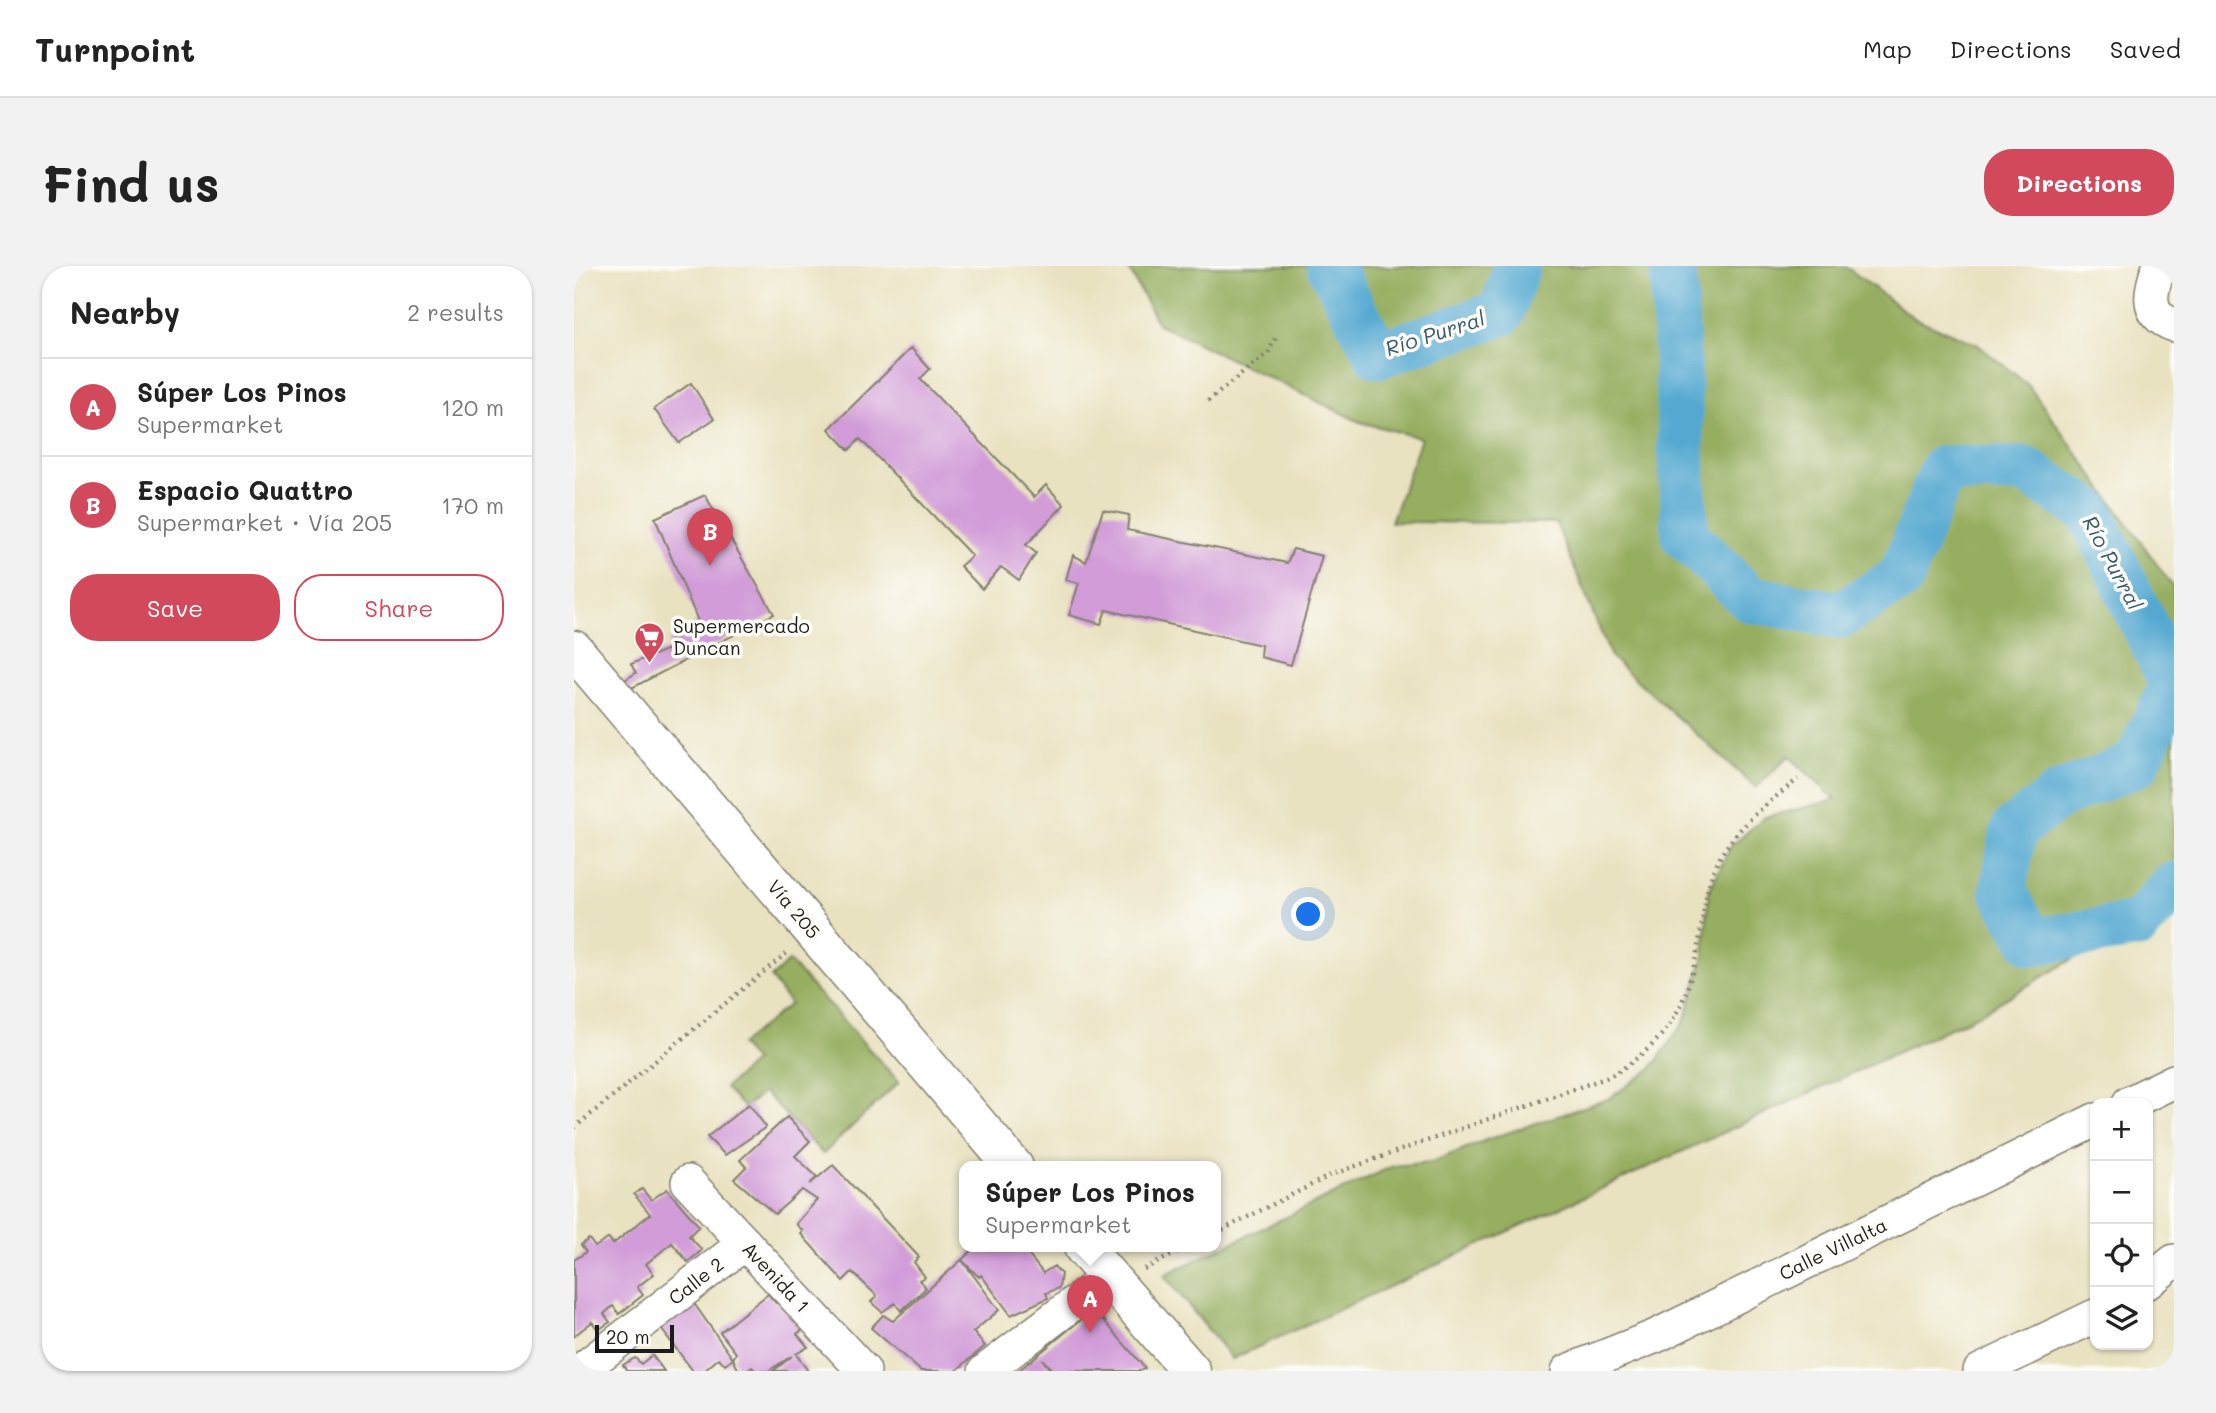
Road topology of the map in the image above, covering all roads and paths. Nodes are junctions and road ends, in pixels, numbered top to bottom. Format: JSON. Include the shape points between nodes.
{"nodes":[{"id":1,"x":2159,"y":266,"type":"edge"},
{"id":2,"x":2171,"y":324,"type":"edge"},
{"id":3,"x":1277,"y":335,"type":"dead end"},
{"id":4,"x":1208,"y":401,"type":"dead end"},
{"id":5,"x":574,"y":650,"type":"edge"},
{"id":6,"x":1798,"y":779,"type":"dead end"},
{"id":7,"x":816,"y":934,"type":"junction"},
{"id":8,"x":2174,"y":1081,"type":"edge"},
{"id":9,"x":2139,"y":1098,"type":"edge"},
{"id":10,"x":2090,"y":1122,"type":"edge"},
{"id":11,"x":574,"y":1128,"type":"edge"},
{"id":12,"x":1009,"y":1161,"type":"edge"},
{"id":13,"x":688,"y":1182,"type":"dead end"},
{"id":14,"x":1221,"y":1230,"type":"edge"},
{"id":15,"x":745,"y":1243,"type":"junction"},
{"id":16,"x":1087,"y":1252,"type":"edge"},
{"id":17,"x":1178,"y":1252,"type":"edge"},
{"id":18,"x":1112,"y":1282,"type":"junction"},
{"id":19,"x":2090,"y":1319,"type":"edge"},
{"id":20,"x":2003,"y":1366,"type":"edge"},
{"id":21,"x":580,"y":1371,"type":"edge"},
{"id":22,"x":864,"y":1371,"type":"edge"},
{"id":23,"x":985,"y":1371,"type":"edge"},
{"id":24,"x":1191,"y":1371,"type":"edge"},
{"id":25,"x":1568,"y":1371,"type":"edge"}],
"edges":[{"from":1,"to":2,"type":"street","via":[[2150,293],[2155,310]]},
{"from":3,"to":4,"type":"path","via":[[1268,353]]},
{"from":5,"to":7,"type":"main road","name":"Vía 205"},
{"from":6,"to":14,"type":"path","via":[[1737,830],[1714,869],[1683,999],[1656,1044],[1636,1060],[1611,1076],[1333,1174]]},
{"from":7,"to":11,"type":"path","via":[[783,955]]},
{"from":7,"to":12,"type":"main road","name":"Vía 205"},
{"from":8,"to":9,"type":"street"},
{"from":10,"to":25,"type":"street","name":"Calle Villalta","via":[[1656,1336]]},
{"from":13,"to":15,"type":"street","name":"Avenida 1"},
{"from":15,"to":21,"type":"street","name":"Calle 2"},
{"from":15,"to":22,"type":"street","name":"Avenida 1"},
{"from":16,"to":18,"type":"main road"},
{"from":17,"to":18,"type":"path"},
{"from":18,"to":23,"type":"street"},
{"from":18,"to":24,"type":"main road"},
{"from":19,"to":20,"type":"street"}]}
